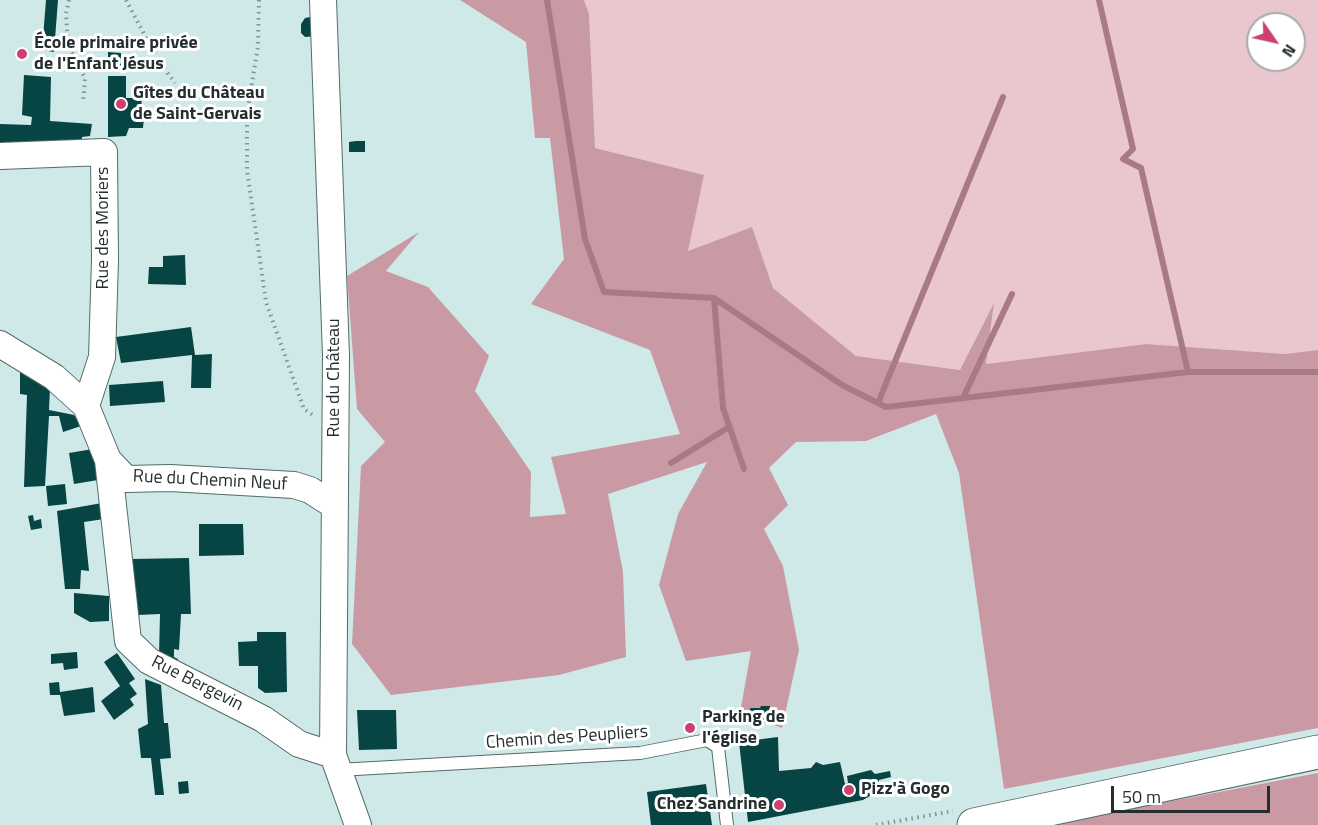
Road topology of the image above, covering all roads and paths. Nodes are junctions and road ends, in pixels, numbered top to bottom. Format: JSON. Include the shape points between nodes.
{"nodes":[{"id":1,"x":69,"y":0,"type":"edge"},
{"id":2,"x":126,"y":0,"type":"edge"},
{"id":3,"x":259,"y":0,"type":"edge"},
{"id":4,"x":323,"y":0,"type":"edge"},
{"id":5,"x":175,"y":83,"type":"dead end"},
{"id":6,"x":82,"y":103,"type":"dead end"},
{"id":7,"x":0,"y":156,"type":"edge"},
{"id":8,"x":0,"y":344,"type":"edge"},
{"id":9,"x":86,"y":406,"type":"junction"},
{"id":10,"x":335,"y":432,"type":"junction"},
{"id":11,"x":108,"y":460,"type":"junction"},
{"id":12,"x":335,"y":506,"type":"junction"},
{"id":13,"x":1318,"y":752,"type":"edge"},
{"id":14,"x":336,"y":763,"type":"junction"},
{"id":15,"x":358,"y":825,"type":"edge"},
{"id":16,"x":727,"y":825,"type":"edge"},
{"id":17,"x":974,"y":825,"type":"edge"}],
"edges":[{"from":1,"to":6,"type":"path","via":[[68,45],[86,78]]},
{"from":2,"to":5,"type":"path"},
{"from":3,"to":10,"type":"path","via":[[258,46],[247,114],[247,170],[266,302],[304,409]]},
{"from":4,"to":10,"type":"street","name":"Rue du Château"},
{"from":7,"to":9,"type":"street","name":"Rue des Moriers","via":[[104,152],[102,357]]},
{"from":8,"to":9,"type":"street","name":"Rue du Chemin Neuf","via":[[54,377]]},
{"from":9,"to":11,"type":"street","name":"Rue du Chemin Neuf"},
{"from":10,"to":12,"type":"street","name":"Rue du Château"},
{"from":11,"to":12,"type":"street","name":"Rue du Chemin Neuf","via":[[126,479],[294,485]]},
{"from":11,"to":14,"type":"street","name":"Rue Bergevin","via":[[128,641],[149,661],[263,719]]},
{"from":12,"to":14,"type":"street","name":"Rue du Château"},
{"from":13,"to":17,"type":"main road"},
{"from":14,"to":15,"type":"street"},
{"from":14,"to":16,"type":"lane","name":"Chemin des Peupliers","via":[[640,753],[707,740],[718,747]]}]}
